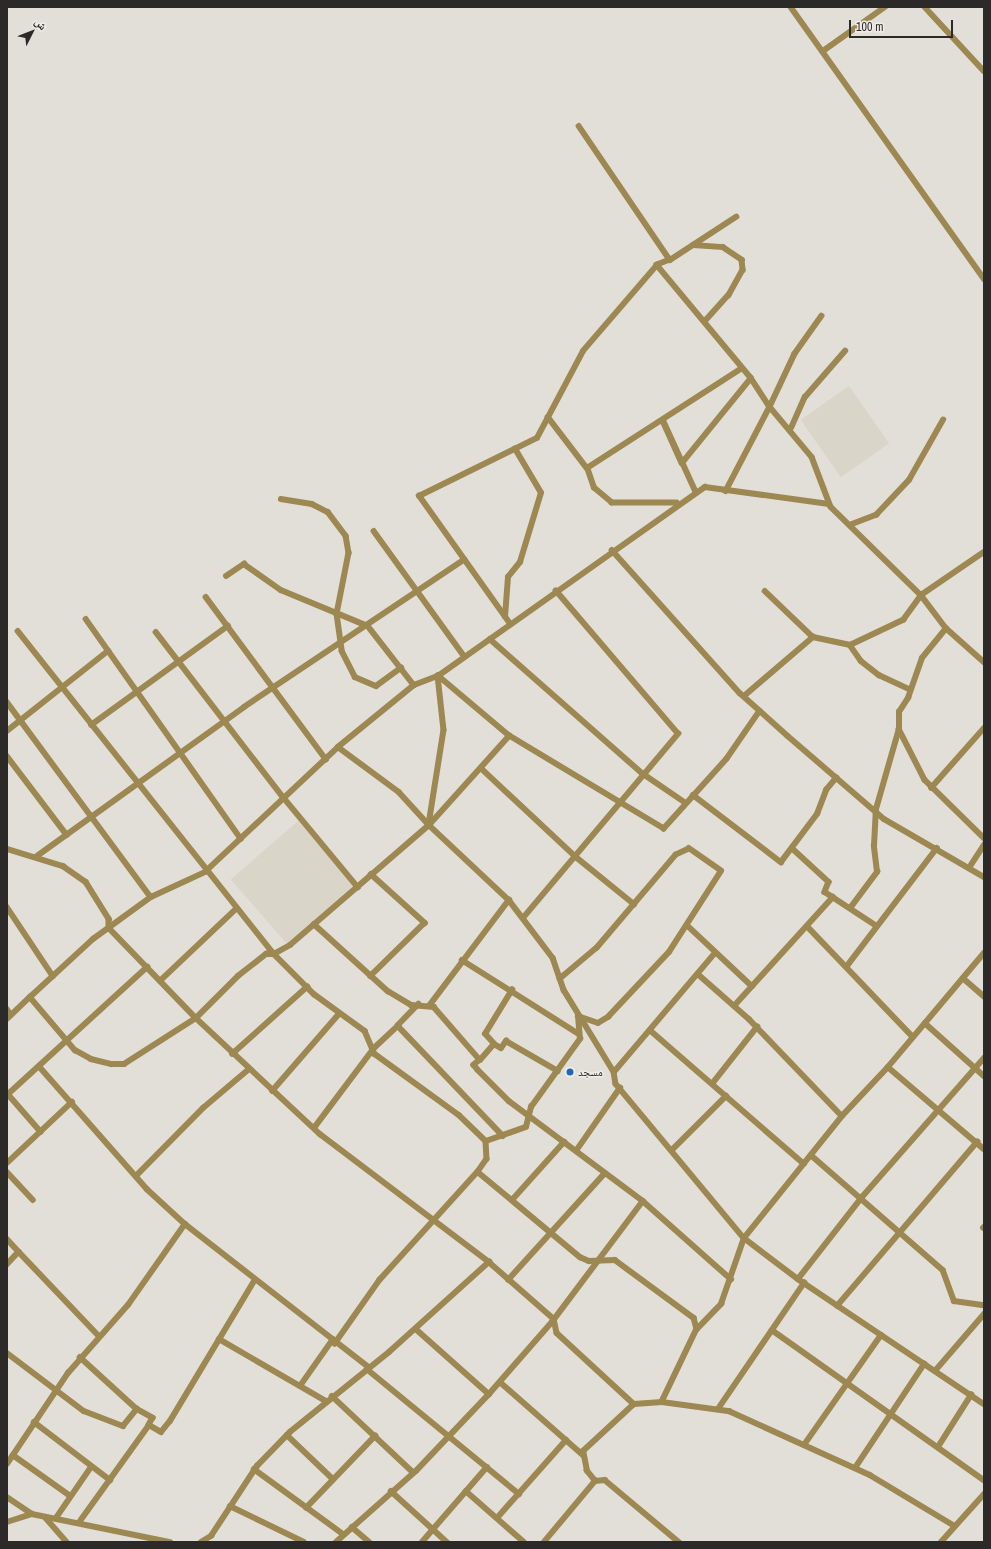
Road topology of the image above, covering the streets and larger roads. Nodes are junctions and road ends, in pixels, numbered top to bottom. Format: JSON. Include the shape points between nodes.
{"nodes":[{"id":1,"x":791,"y":7,"type":"edge"},
{"id":2,"x":885,"y":7,"type":"edge"},
{"id":3,"x":925,"y":7,"type":"edge"},
{"id":4,"x":823,"y":50,"type":"junction"},
{"id":5,"x":984,"y":71,"type":"edge"},
{"id":6,"x":579,"y":126,"type":"dead end"},
{"id":7,"x":736,"y":217,"type":"dead end"},
{"id":8,"x":693,"y":245,"type":"junction"},
{"id":9,"x":670,"y":260,"type":"junction"},
{"id":10,"x":657,"y":265,"type":"junction"},
{"id":11,"x":984,"y":279,"type":"edge"},
{"id":12,"x":822,"y":316,"type":"dead end"},
{"id":13,"x":705,"y":322,"type":"junction"},
{"id":14,"x":845,"y":352,"type":"dead end"},
{"id":15,"x":742,"y":368,"type":"junction"},
{"id":16,"x":751,"y":378,"type":"junction"},
{"id":17,"x":770,"y":407,"type":"junction"},
{"id":18,"x":548,"y":417,"type":"junction"},
{"id":19,"x":943,"y":420,"type":"dead end"},
{"id":20,"x":663,"y":421,"type":"junction"},
{"id":21,"x":791,"y":428,"type":"junction"},
{"id":22,"x":515,"y":449,"type":"junction"},
{"id":23,"x":588,"y":468,"type":"junction"},
{"id":24,"x":726,"y":491,"type":"junction"},
{"id":25,"x":696,"y":493,"type":"junction"},
{"id":26,"x":281,"y":499,"type":"dead end"},
{"id":27,"x":679,"y":503,"type":"junction"},
{"id":28,"x":829,"y":504,"type":"junction"},
{"id":29,"x":852,"y":524,"type":"junction"},
{"id":30,"x":374,"y":530,"type":"dead end"},
{"id":31,"x":612,"y":550,"type":"junction"},
{"id":32,"x":984,"y":552,"type":"edge"},
{"id":33,"x":464,"y":560,"type":"junction"},
{"id":34,"x":226,"y":576,"type":"dead end"},
{"id":35,"x":765,"y":590,"type":"dead end"},
{"id":36,"x":416,"y":591,"type":"junction"},
{"id":37,"x":556,"y":591,"type":"junction"},
{"id":38,"x":921,"y":595,"type":"junction"},
{"id":39,"x":206,"y":597,"type":"dead end"},
{"id":40,"x":337,"y":614,"type":"junction"},
{"id":41,"x":504,"y":617,"type":"junction"},
{"id":42,"x":86,"y":619,"type":"dead end"},
{"id":43,"x":510,"y":624,"type":"junction"},
{"id":44,"x":228,"y":626,"type":"junction"},
{"id":45,"x":368,"y":626,"type":"junction"},
{"id":46,"x":946,"y":628,"type":"junction"},
{"id":47,"x":18,"y":631,"type":"dead end"},
{"id":48,"x":156,"y":632,"type":"dead end"},
{"id":49,"x":813,"y":637,"type":"junction"},
{"id":50,"x":490,"y":639,"type":"junction"},
{"id":51,"x":341,"y":644,"type":"junction"},
{"id":52,"x":850,"y":645,"type":"junction"},
{"id":53,"x":108,"y":651,"type":"junction"},
{"id":54,"x":464,"y":657,"type":"junction"},
{"id":55,"x":179,"y":661,"type":"junction"},
{"id":56,"x":984,"y":662,"type":"edge"},
{"id":57,"x":401,"y":668,"type":"junction"},
{"id":58,"x":438,"y":676,"type":"junction"},
{"id":59,"x":414,"y":685,"type":"junction"},
{"id":60,"x":273,"y":687,"type":"junction"},
{"id":61,"x":62,"y":688,"type":"junction"},
{"id":62,"x":908,"y":689,"type":"junction"},
{"id":63,"x":137,"y":691,"type":"junction"},
{"id":64,"x":744,"y":696,"type":"junction"},
{"id":65,"x":7,"y":702,"type":"edge"},
{"id":66,"x":760,"y":711,"type":"junction"},
{"id":67,"x":20,"y":720,"type":"junction"},
{"id":68,"x":225,"y":721,"type":"junction"},
{"id":69,"x":91,"y":725,"type":"junction"},
{"id":70,"x":984,"y":728,"type":"edge"},
{"id":71,"x":899,"y":729,"type":"junction"},
{"id":72,"x":7,"y":731,"type":"edge"},
{"id":73,"x":509,"y":736,"type":"junction"},
{"id":74,"x":338,"y":747,"type":"junction"},
{"id":75,"x":180,"y":752,"type":"junction"},
{"id":76,"x":7,"y":756,"type":"edge"},
{"id":77,"x":326,"y":759,"type":"junction"},
{"id":78,"x":482,"y":770,"type":"junction"},
{"id":79,"x":642,"y":773,"type":"junction"},
{"id":80,"x":836,"y":778,"type":"junction"},
{"id":81,"x":136,"y":784,"type":"junction"},
{"id":82,"x":931,"y":788,"type":"junction"},
{"id":83,"x":693,"y":795,"type":"junction"},
{"id":84,"x":284,"y":798,"type":"junction"},
{"id":85,"x":618,"y":803,"type":"junction"},
{"id":86,"x":686,"y":803,"type":"junction"},
{"id":87,"x":876,"y":809,"type":"junction"},
{"id":88,"x":91,"y":817,"type":"junction"},
{"id":89,"x":429,"y":825,"type":"junction"},
{"id":90,"x":67,"y":835,"type":"junction"},
{"id":91,"x":984,"y":838,"type":"edge"},
{"id":92,"x":241,"y":839,"type":"junction"},
{"id":93,"x":984,"y":844,"type":"edge"},
{"id":94,"x":792,"y":848,"type":"junction"},
{"id":95,"x":937,"y":848,"type":"junction"},
{"id":96,"x":7,"y":849,"type":"edge"},
{"id":97,"x":38,"y":856,"type":"junction"},
{"id":98,"x":576,"y":857,"type":"junction"},
{"id":99,"x":969,"y":868,"type":"junction"},
{"id":100,"x":205,"y":872,"type":"junction"},
{"id":101,"x":371,"y":874,"type":"junction"},
{"id":102,"x":984,"y":877,"type":"edge"},
{"id":103,"x":358,"y":887,"type":"junction"},
{"id":104,"x":151,"y":897,"type":"junction"},
{"id":105,"x":833,"y":897,"type":"junction"},
{"id":106,"x":509,"y":900,"type":"junction"},
{"id":107,"x":634,"y":904,"type":"junction"},
{"id":108,"x":7,"y":907,"type":"edge"},
{"id":109,"x":851,"y":907,"type":"junction"},
{"id":110,"x":236,"y":909,"type":"junction"},
{"id":111,"x":523,"y":918,"type":"junction"},
{"id":112,"x":314,"y":924,"type":"junction"},
{"id":113,"x":688,"y":926,"type":"junction"},
{"id":114,"x":807,"y":926,"type":"junction"},
{"id":115,"x":877,"y":926,"type":"junction"},
{"id":116,"x":108,"y":928,"type":"junction"},
{"id":117,"x":984,"y":953,"type":"edge"},
{"id":118,"x":274,"y":954,"type":"junction"},
{"id":119,"x":714,"y":954,"type":"junction"},
{"id":120,"x":462,"y":960,"type":"junction"},
{"id":121,"x":847,"y":966,"type":"junction"},
{"id":122,"x":146,"y":967,"type":"junction"},
{"id":123,"x":698,"y":974,"type":"junction"},
{"id":124,"x":53,"y":976,"type":"junction"},
{"id":125,"x":371,"y":976,"type":"junction"},
{"id":126,"x":963,"y":978,"type":"junction"},
{"id":127,"x":560,"y":979,"type":"junction"},
{"id":128,"x":160,"y":981,"type":"junction"},
{"id":129,"x":752,"y":986,"type":"junction"},
{"id":130,"x":306,"y":987,"type":"junction"},
{"id":131,"x":512,"y":990,"type":"junction"},
{"id":132,"x":984,"y":996,"type":"edge"},
{"id":133,"x":30,"y":997,"type":"junction"},
{"id":134,"x":419,"y":1004,"type":"junction"},
{"id":135,"x":429,"y":1006,"type":"junction"},
{"id":136,"x":734,"y":1006,"type":"junction"},
{"id":137,"x":7,"y":1009,"type":"edge"},
{"id":138,"x":339,"y":1014,"type":"junction"},
{"id":139,"x":578,"y":1016,"type":"junction"},
{"id":140,"x":9,"y":1017,"type":"edge"},
{"id":141,"x":196,"y":1018,"type":"junction"},
{"id":142,"x":925,"y":1023,"type":"junction"},
{"id":143,"x":398,"y":1026,"type":"junction"},
{"id":144,"x":757,"y":1027,"type":"junction"},
{"id":145,"x":650,"y":1030,"type":"junction"},
{"id":146,"x":579,"y":1034,"type":"junction"},
{"id":147,"x":913,"y":1037,"type":"junction"},
{"id":148,"x":69,"y":1039,"type":"junction"},
{"id":149,"x":494,"y":1044,"type":"junction"},
{"id":150,"x":374,"y":1048,"type":"junction"},
{"id":151,"x":232,"y":1054,"type":"junction"},
{"id":152,"x":984,"y":1058,"type":"edge"},
{"id":153,"x":480,"y":1060,"type":"junction"},
{"id":154,"x":39,"y":1066,"type":"junction"},
{"id":155,"x":888,"y":1067,"type":"junction"},
{"id":156,"x":974,"y":1068,"type":"junction"},
{"id":157,"x":248,"y":1070,"type":"junction"},
{"id":158,"x":558,"y":1071,"type":"junction"},
{"id":159,"x":614,"y":1072,"type":"junction"},
{"id":160,"x":984,"y":1076,"type":"edge"},
{"id":161,"x":712,"y":1084,"type":"junction"},
{"id":162,"x":620,"y":1088,"type":"junction"},
{"id":163,"x":272,"y":1091,"type":"junction"},
{"id":164,"x":8,"y":1094,"type":"edge"},
{"id":165,"x":726,"y":1096,"type":"junction"},
{"id":166,"x":72,"y":1102,"type":"junction"},
{"id":167,"x":939,"y":1110,"type":"junction"},
{"id":168,"x":528,"y":1116,"type":"junction"},
{"id":169,"x":842,"y":1116,"type":"junction"},
{"id":170,"x":314,"y":1128,"type":"junction"},
{"id":171,"x":41,"y":1132,"type":"junction"},
{"id":172,"x":503,"y":1136,"type":"junction"},
{"id":173,"x":486,"y":1142,"type":"junction"},
{"id":174,"x":564,"y":1142,"type":"junction"},
{"id":175,"x":977,"y":1142,"type":"junction"},
{"id":176,"x":984,"y":1148,"type":"edge"},
{"id":177,"x":673,"y":1149,"type":"junction"},
{"id":178,"x":576,"y":1151,"type":"junction"},
{"id":179,"x":811,"y":1155,"type":"junction"},
{"id":180,"x":7,"y":1163,"type":"edge"},
{"id":181,"x":804,"y":1164,"type":"junction"},
{"id":182,"x":7,"y":1172,"type":"edge"},
{"id":183,"x":478,"y":1172,"type":"junction"},
{"id":184,"x":605,"y":1173,"type":"junction"},
{"id":185,"x":137,"y":1175,"type":"junction"},
{"id":186,"x":862,"y":1198,"type":"junction"},
{"id":187,"x":32,"y":1200,"type":"dead end"},
{"id":188,"x":512,"y":1200,"type":"junction"},
{"id":189,"x":644,"y":1201,"type":"junction"},
{"id":190,"x":432,"y":1222,"type":"junction"},
{"id":191,"x":186,"y":1224,"type":"junction"},
{"id":192,"x":901,"y":1231,"type":"junction"},
{"id":193,"x":551,"y":1232,"type":"junction"},
{"id":194,"x":744,"y":1238,"type":"junction"},
{"id":195,"x":7,"y":1239,"type":"edge"},
{"id":196,"x":18,"y":1252,"type":"junction"},
{"id":197,"x":597,"y":1261,"type":"junction"},
{"id":198,"x":489,"y":1262,"type":"junction"},
{"id":199,"x":7,"y":1265,"type":"edge"},
{"id":200,"x":732,"y":1279,"type":"junction"},
{"id":201,"x":798,"y":1279,"type":"junction"},
{"id":202,"x":508,"y":1280,"type":"junction"},
{"id":203,"x":254,"y":1281,"type":"junction"},
{"id":204,"x":804,"y":1283,"type":"junction"},
{"id":205,"x":984,"y":1305,"type":"edge"},
{"id":206,"x":837,"y":1306,"type":"junction"},
{"id":207,"x":984,"y":1314,"type":"edge"},
{"id":208,"x":554,"y":1319,"type":"junction"},
{"id":209,"x":416,"y":1328,"type":"junction"},
{"id":210,"x":698,"y":1329,"type":"junction"},
{"id":211,"x":772,"y":1330,"type":"junction"},
{"id":212,"x":881,"y":1335,"type":"junction"},
{"id":213,"x":99,"y":1336,"type":"junction"},
{"id":214,"x":219,"y":1339,"type":"junction"},
{"id":215,"x":334,"y":1341,"type":"junction"},
{"id":216,"x":7,"y":1353,"type":"edge"},
{"id":217,"x":80,"y":1357,"type":"junction"},
{"id":218,"x":924,"y":1364,"type":"junction"},
{"id":219,"x":368,"y":1368,"type":"junction"},
{"id":220,"x":935,"y":1371,"type":"junction"},
{"id":221,"x":500,"y":1382,"type":"junction"},
{"id":222,"x":847,"y":1383,"type":"junction"},
{"id":223,"x":300,"y":1386,"type":"junction"},
{"id":224,"x":54,"y":1392,"type":"junction"},
{"id":225,"x":489,"y":1394,"type":"junction"},
{"id":226,"x":970,"y":1395,"type":"junction"},
{"id":227,"x":332,"y":1396,"type":"junction"},
{"id":228,"x":326,"y":1401,"type":"junction"},
{"id":229,"x":662,"y":1402,"type":"junction"},
{"id":230,"x":634,"y":1404,"type":"junction"},
{"id":231,"x":984,"y":1404,"type":"edge"},
{"id":232,"x":137,"y":1409,"type":"junction"},
{"id":233,"x":718,"y":1409,"type":"junction"},
{"id":234,"x":891,"y":1414,"type":"junction"},
{"id":235,"x":34,"y":1422,"type":"junction"},
{"id":236,"x":149,"y":1425,"type":"junction"},
{"id":237,"x":287,"y":1435,"type":"junction"},
{"id":238,"x":374,"y":1436,"type":"junction"},
{"id":239,"x":450,"y":1436,"type":"junction"},
{"id":240,"x":566,"y":1440,"type":"junction"},
{"id":241,"x":804,"y":1445,"type":"junction"},
{"id":242,"x":938,"y":1447,"type":"junction"},
{"id":243,"x":583,"y":1454,"type":"junction"},
{"id":244,"x":13,"y":1455,"type":"junction"},
{"id":245,"x":7,"y":1464,"type":"edge"},
{"id":246,"x":91,"y":1466,"type":"junction"},
{"id":247,"x":487,"y":1467,"type":"junction"},
{"id":248,"x":855,"y":1468,"type":"junction"},
{"id":249,"x":254,"y":1469,"type":"junction"},
{"id":250,"x":414,"y":1473,"type":"junction"},
{"id":251,"x":333,"y":1479,"type":"junction"},
{"id":252,"x":110,"y":1480,"type":"junction"},
{"id":253,"x":984,"y":1480,"type":"edge"},
{"id":254,"x":595,"y":1481,"type":"junction"},
{"id":255,"x":391,"y":1491,"type":"junction"},
{"id":256,"x":466,"y":1491,"type":"junction"},
{"id":257,"x":519,"y":1494,"type":"junction"},
{"id":258,"x":984,"y":1494,"type":"edge"},
{"id":259,"x":69,"y":1495,"type":"junction"},
{"id":260,"x":7,"y":1497,"type":"edge"},
{"id":261,"x":230,"y":1506,"type":"junction"},
{"id":262,"x":306,"y":1508,"type":"junction"},
{"id":263,"x":32,"y":1514,"type":"junction"},
{"id":264,"x":46,"y":1518,"type":"junction"},
{"id":265,"x":56,"y":1518,"type":"junction"},
{"id":266,"x":497,"y":1518,"type":"junction"},
{"id":267,"x":80,"y":1521,"type":"junction"},
{"id":268,"x":7,"y":1522,"type":"edge"},
{"id":269,"x":956,"y":1526,"type":"junction"},
{"id":270,"x":352,"y":1527,"type":"junction"},
{"id":271,"x":433,"y":1529,"type":"junction"},
{"id":272,"x":343,"y":1534,"type":"junction"},
{"id":273,"x":67,"y":1542,"type":"edge"},
{"id":274,"x":170,"y":1542,"type":"edge"},
{"id":275,"x":202,"y":1542,"type":"edge"},
{"id":276,"x":304,"y":1542,"type":"edge"},
{"id":277,"x":336,"y":1542,"type":"edge"},
{"id":278,"x":369,"y":1542,"type":"edge"},
{"id":279,"x":422,"y":1542,"type":"edge"},
{"id":280,"x":447,"y":1542,"type":"edge"},
{"id":281,"x":524,"y":1542,"type":"edge"},
{"id":282,"x":544,"y":1542,"type":"edge"},
{"id":283,"x":679,"y":1542,"type":"edge"},
{"id":284,"x":941,"y":1542,"type":"edge"}],
"edges":[{"from":1,"to":4,"type":"street"},
{"from":2,"to":4,"type":"street"},
{"from":3,"to":5,"type":"street"},
{"from":4,"to":11,"type":"street"},
{"from":6,"to":9,"type":"street"},
{"from":7,"to":8,"type":"street"},
{"from":8,"to":9,"type":"street"},
{"from":8,"to":13,"type":"street","via":[[723,247],[742,260],[743,270],[729,295]]},
{"from":9,"to":10,"type":"street"},
{"from":10,"to":13,"type":"street"},
{"from":10,"to":18,"type":"street","via":[[582,351]]},
{"from":12,"to":17,"type":"street","via":[[795,354]]},
{"from":13,"to":15,"type":"street"},
{"from":14,"to":21,"type":"street","via":[[805,397]]},
{"from":15,"to":16,"type":"street"},
{"from":15,"to":20,"type":"street"},
{"from":16,"to":17,"type":"street"},
{"from":16,"to":20,"type":"street","via":[[682,463]]},
{"from":17,"to":21,"type":"street"},
{"from":17,"to":24,"type":"street"},
{"from":18,"to":22,"type":"street","via":[[537,438]]},
{"from":18,"to":23,"type":"street"},
{"from":19,"to":29,"type":"street","via":[[909,480],[876,515]]},
{"from":20,"to":23,"type":"street"},
{"from":20,"to":25,"type":"street"},
{"from":21,"to":28,"type":"street","via":[[812,457]]},
{"from":22,"to":33,"type":"street","via":[[419,496]]},
{"from":22,"to":41,"type":"street","via":[[541,494],[520,562],[508,577]]},
{"from":23,"to":27,"type":"street","via":[[594,488],[612,503]]},
{"from":24,"to":25,"type":"street","via":[[705,487]]},
{"from":24,"to":28,"type":"street"},
{"from":25,"to":27,"type":"street"},
{"from":26,"to":40,"type":"street","via":[[312,504],[328,512],[346,536],[349,553]]},
{"from":27,"to":31,"type":"street"},
{"from":28,"to":29,"type":"street"},
{"from":29,"to":38,"type":"street"},
{"from":30,"to":36,"type":"street"},
{"from":31,"to":37,"type":"street"},
{"from":31,"to":64,"type":"street"},
{"from":32,"to":38,"type":"street"},
{"from":33,"to":36,"type":"street"},
{"from":33,"to":41,"type":"street"},
{"from":34,"to":40,"type":"street","via":[[244,564],[281,590]]},
{"from":35,"to":49,"type":"street"},
{"from":36,"to":45,"type":"street"},
{"from":36,"to":54,"type":"street"},
{"from":37,"to":43,"type":"street"},
{"from":37,"to":79,"type":"street","via":[[678,734]]},
{"from":38,"to":46,"type":"street"},
{"from":38,"to":52,"type":"street","via":[[903,620]]},
{"from":39,"to":44,"type":"street"},
{"from":40,"to":45,"type":"street"},
{"from":40,"to":51,"type":"street"},
{"from":41,"to":43,"type":"street"},
{"from":42,"to":53,"type":"street"},
{"from":43,"to":50,"type":"street"},
{"from":44,"to":55,"type":"street"},
{"from":44,"to":60,"type":"street"},
{"from":45,"to":51,"type":"street"},
{"from":45,"to":57,"type":"street"},
{"from":46,"to":56,"type":"street"},
{"from":46,"to":62,"type":"street","via":[[922,658]]},
{"from":47,"to":61,"type":"street"},
{"from":48,"to":55,"type":"street"},
{"from":49,"to":52,"type":"street"},
{"from":49,"to":64,"type":"street"},
{"from":50,"to":54,"type":"street"},
{"from":50,"to":79,"type":"street"},
{"from":51,"to":57,"type":"street","via":[[355,677],[376,686]]},
{"from":51,"to":60,"type":"street"},
{"from":52,"to":62,"type":"street","via":[[861,661],[879,675]]},
{"from":53,"to":61,"type":"street"},
{"from":53,"to":63,"type":"street"},
{"from":54,"to":58,"type":"street"},
{"from":55,"to":63,"type":"street"},
{"from":55,"to":68,"type":"street"},
{"from":57,"to":59,"type":"street"},
{"from":58,"to":59,"type":"street"},
{"from":58,"to":73,"type":"street"},
{"from":58,"to":89,"type":"street","via":[[444,730]]},
{"from":59,"to":74,"type":"street"},
{"from":60,"to":68,"type":"street"},
{"from":60,"to":77,"type":"street"},
{"from":61,"to":67,"type":"street"},
{"from":61,"to":69,"type":"street"},
{"from":62,"to":71,"type":"street","via":[[908,698],[898,716]]},
{"from":63,"to":69,"type":"street"},
{"from":63,"to":75,"type":"street"},
{"from":64,"to":66,"type":"street"},
{"from":65,"to":67,"type":"street"},
{"from":66,"to":80,"type":"street"},
{"from":66,"to":83,"type":"street","via":[[726,759]]},
{"from":67,"to":72,"type":"street"},
{"from":67,"to":88,"type":"street"},
{"from":68,"to":75,"type":"street"},
{"from":68,"to":84,"type":"street"},
{"from":69,"to":81,"type":"street"},
{"from":70,"to":82,"type":"street"},
{"from":71,"to":82,"type":"street"},
{"from":71,"to":87,"type":"street"},
{"from":73,"to":78,"type":"street"},
{"from":73,"to":85,"type":"street"},
{"from":74,"to":77,"type":"street"},
{"from":74,"to":89,"type":"street","via":[[399,792]]},
{"from":75,"to":81,"type":"street"},
{"from":75,"to":92,"type":"street"},
{"from":76,"to":90,"type":"street"},
{"from":77,"to":84,"type":"street"},
{"from":78,"to":89,"type":"street"},
{"from":78,"to":98,"type":"street"},
{"from":79,"to":85,"type":"street"},
{"from":79,"to":86,"type":"street"},
{"from":80,"to":87,"type":"street"},
{"from":80,"to":94,"type":"street","via":[[826,790],[817,814]]},
{"from":81,"to":88,"type":"street"},
{"from":81,"to":100,"type":"street"},
{"from":82,"to":91,"type":"street"},
{"from":83,"to":86,"type":"street"},
{"from":83,"to":94,"type":"street","via":[[782,862]]},
{"from":84,"to":92,"type":"street"},
{"from":84,"to":103,"type":"street"},
{"from":85,"to":86,"type":"street","via":[[664,829]]},
{"from":85,"to":98,"type":"street"},
{"from":87,"to":95,"type":"street","via":[[884,819]]},
{"from":87,"to":109,"type":"street","via":[[874,846],[877,872]]},
{"from":88,"to":90,"type":"street"},
{"from":88,"to":104,"type":"street"},
{"from":89,"to":101,"type":"street"},
{"from":89,"to":106,"type":"street"},
{"from":90,"to":97,"type":"street"},
{"from":92,"to":100,"type":"street"},
{"from":93,"to":99,"type":"street"},
{"from":94,"to":105,"type":"street","via":[[829,882],[825,892]]},
{"from":95,"to":99,"type":"street"},
{"from":95,"to":115,"type":"street"},
{"from":96,"to":97,"type":"street"},
{"from":97,"to":116,"type":"street","via":[[63,866],[86,882],[109,919]]},
{"from":98,"to":107,"type":"street"},
{"from":98,"to":111,"type":"street"},
{"from":99,"to":102,"type":"street"},
{"from":100,"to":104,"type":"street"},
{"from":100,"to":110,"type":"street"},
{"from":101,"to":103,"type":"street"},
{"from":101,"to":125,"type":"street","via":[[425,923]]},
{"from":103,"to":112,"type":"street"},
{"from":104,"to":116,"type":"street"},
{"from":105,"to":109,"type":"street"},
{"from":105,"to":114,"type":"street"},
{"from":106,"to":111,"type":"street"},
{"from":106,"to":120,"type":"street"},
{"from":107,"to":113,"type":"street","via":[[676,855],[689,849],[721,871]]},
{"from":107,"to":127,"type":"street","via":[[597,948]]},
{"from":108,"to":124,"type":"street"},
{"from":109,"to":115,"type":"street"},
{"from":110,"to":118,"type":"street"},
{"from":110,"to":128,"type":"street"},
{"from":111,"to":127,"type":"street","via":[[553,958]]},
{"from":112,"to":118,"type":"street"},
{"from":112,"to":125,"type":"street"},
{"from":113,"to":119,"type":"street"},
{"from":113,"to":139,"type":"street","via":[[608,1017],[598,1023]]},
{"from":114,"to":121,"type":"street"},
{"from":114,"to":129,"type":"street"},
{"from":115,"to":121,"type":"street"},
{"from":116,"to":122,"type":"street"},
{"from":116,"to":124,"type":"street"},
{"from":117,"to":126,"type":"street"},
{"from":118,"to":130,"type":"street"},
{"from":118,"to":141,"type":"street","via":[[266,954],[238,976]]},
{"from":119,"to":123,"type":"street"},
{"from":119,"to":129,"type":"street"},
{"from":120,"to":131,"type":"street"},
{"from":120,"to":135,"type":"street"},
{"from":121,"to":147,"type":"street"},
{"from":122,"to":128,"type":"street"},
{"from":122,"to":148,"type":"street"},
{"from":123,"to":136,"type":"street"},
{"from":123,"to":145,"type":"street"},
{"from":124,"to":133,"type":"street"},
{"from":125,"to":134,"type":"street","via":[[411,1004]]},
{"from":126,"to":132,"type":"street"},
{"from":126,"to":142,"type":"street"},
{"from":127,"to":139,"type":"street"},
{"from":128,"to":141,"type":"street"},
{"from":129,"to":136,"type":"street"},
{"from":130,"to":138,"type":"street"},
{"from":130,"to":151,"type":"street"},
{"from":131,"to":146,"type":"street"},
{"from":131,"to":149,"type":"street","via":[[485,1034]]},
{"from":133,"to":140,"type":"street"},
{"from":133,"to":148,"type":"street"},
{"from":134,"to":135,"type":"street"},
{"from":134,"to":143,"type":"street"},
{"from":135,"to":153,"type":"street"},
{"from":136,"to":144,"type":"street"},
{"from":137,"to":140,"type":"street"},
{"from":138,"to":150,"type":"street","via":[[365,1031]]},
{"from":138,"to":163,"type":"street"},
{"from":139,"to":146,"type":"street"},
{"from":139,"to":159,"type":"street"},
{"from":141,"to":148,"type":"street","via":[[124,1064],[91,1059],[75,1050]]},
{"from":141,"to":151,"type":"street"},
{"from":142,"to":147,"type":"street"},
{"from":142,"to":156,"type":"street"},
{"from":143,"to":150,"type":"street"},
{"from":143,"to":172,"type":"street"},
{"from":144,"to":161,"type":"street"},
{"from":144,"to":169,"type":"street"},
{"from":145,"to":159,"type":"street"},
{"from":145,"to":161,"type":"street"},
{"from":146,"to":158,"type":"street"},
{"from":147,"to":155,"type":"street"},
{"from":148,"to":154,"type":"street"},
{"from":149,"to":153,"type":"street"},
{"from":149,"to":158,"type":"street","via":[[501,1048],[506,1041]]},
{"from":150,"to":170,"type":"street"},
{"from":150,"to":173,"type":"street","via":[[376,1054],[459,1115]]},
{"from":151,"to":157,"type":"street"},
{"from":152,"to":156,"type":"street"},
{"from":153,"to":168,"type":"street","via":[[474,1065],[478,1070]]},
{"from":154,"to":164,"type":"street"},
{"from":154,"to":166,"type":"street"},
{"from":155,"to":167,"type":"street"},
{"from":155,"to":169,"type":"street"},
{"from":156,"to":160,"type":"street"},
{"from":156,"to":167,"type":"street"},
{"from":157,"to":163,"type":"street"},
{"from":157,"to":185,"type":"street","via":[[203,1108]]},
{"from":158,"to":168,"type":"street"},
{"from":159,"to":162,"type":"street"},
{"from":161,"to":165,"type":"street"},
{"from":162,"to":177,"type":"street"},
{"from":162,"to":178,"type":"street"},
{"from":163,"to":170,"type":"street"},
{"from":164,"to":171,"type":"street"},
{"from":165,"to":177,"type":"street"},
{"from":165,"to":181,"type":"street"},
{"from":166,"to":171,"type":"street"},
{"from":166,"to":185,"type":"street"},
{"from":167,"to":175,"type":"street"},
{"from":167,"to":186,"type":"street"},
{"from":168,"to":172,"type":"street","via":[[526,1127]]},
{"from":168,"to":174,"type":"street"},
{"from":169,"to":179,"type":"street"},
{"from":170,"to":190,"type":"street"},
{"from":171,"to":180,"type":"street"},
{"from":172,"to":173,"type":"street"},
{"from":173,"to":183,"type":"street","via":[[487,1159]]},
{"from":174,"to":178,"type":"street"},
{"from":174,"to":188,"type":"street"},
{"from":175,"to":176,"type":"street"},
{"from":175,"to":192,"type":"street"},
{"from":177,"to":194,"type":"street"},
{"from":178,"to":184,"type":"street"},
{"from":179,"to":181,"type":"street"},
{"from":179,"to":186,"type":"street"},
{"from":181,"to":194,"type":"street"},
{"from":182,"to":187,"type":"street"},
{"from":183,"to":188,"type":"street"},
{"from":183,"to":190,"type":"street"},
{"from":184,"to":189,"type":"street"},
{"from":184,"to":193,"type":"street"},
{"from":185,"to":191,"type":"street"},
{"from":186,"to":192,"type":"street"},
{"from":186,"to":201,"type":"street"},
{"from":188,"to":193,"type":"street"},
{"from":189,"to":197,"type":"street"},
{"from":189,"to":200,"type":"street"},
{"from":190,"to":198,"type":"street"},
{"from":190,"to":215,"type":"street","via":[[376,1286]]},
{"from":191,"to":203,"type":"street"},
{"from":191,"to":213,"type":"street","via":[[128,1305]]},
{"from":192,"to":205,"type":"street","via":[[943,1270],[954,1301]]},
{"from":192,"to":206,"type":"street"},
{"from":193,"to":197,"type":"street","via":[[580,1257]]},
{"from":193,"to":202,"type":"street"},
{"from":194,"to":200,"type":"street"},
{"from":194,"to":201,"type":"street"},
{"from":195,"to":196,"type":"street"},
{"from":196,"to":199,"type":"street"},
{"from":196,"to":213,"type":"street"},
{"from":197,"to":208,"type":"street"},
{"from":197,"to":210,"type":"street","via":[[615,1260],[694,1318]]},
{"from":198,"to":202,"type":"street"},
{"from":198,"to":209,"type":"street"},
{"from":200,"to":210,"type":"street","via":[[721,1304]]},
{"from":201,"to":204,"type":"street"},
{"from":202,"to":208,"type":"street"},
{"from":203,"to":214,"type":"street"},
{"from":203,"to":215,"type":"street"},
{"from":204,"to":206,"type":"street"},
{"from":204,"to":211,"type":"street"},
{"from":206,"to":212,"type":"street"},
{"from":207,"to":220,"type":"street"},
{"from":208,"to":221,"type":"street"},
{"from":208,"to":230,"type":"street","via":[[557,1333]]},
{"from":209,"to":219,"type":"street"},
{"from":209,"to":225,"type":"street"},
{"from":210,"to":229,"type":"street"},
{"from":211,"to":222,"type":"street"},
{"from":211,"to":233,"type":"street"},
{"from":212,"to":218,"type":"street"},
{"from":212,"to":222,"type":"street"},
{"from":213,"to":217,"type":"street"},
{"from":214,"to":223,"type":"street"},
{"from":214,"to":236,"type":"street","via":[[170,1421],[160,1432]]},
{"from":215,"to":219,"type":"street"},
{"from":215,"to":223,"type":"street"},
{"from":216,"to":224,"type":"street"},
{"from":217,"to":224,"type":"street"},
{"from":217,"to":232,"type":"street"},
{"from":218,"to":220,"type":"street"},
{"from":218,"to":234,"type":"street"},
{"from":219,"to":227,"type":"street"},
{"from":219,"to":239,"type":"street"},
{"from":220,"to":226,"type":"street"},
{"from":221,"to":225,"type":"street"},
{"from":221,"to":240,"type":"street"},
{"from":222,"to":234,"type":"street"},
{"from":222,"to":241,"type":"street"},
{"from":223,"to":228,"type":"street"},
{"from":224,"to":232,"type":"street","via":[[84,1411],[117,1424],[126,1425]]},
{"from":224,"to":235,"type":"street"},
{"from":225,"to":239,"type":"street"},
{"from":226,"to":231,"type":"street"},
{"from":226,"to":242,"type":"street"},
{"from":227,"to":228,"type":"street"},
{"from":227,"to":238,"type":"street"},
{"from":228,"to":237,"type":"street"},
{"from":229,"to":230,"type":"street"},
{"from":229,"to":233,"type":"street"},
{"from":230,"to":243,"type":"street"},
{"from":232,"to":236,"type":"street","via":[[153,1418]]},
{"from":233,"to":241,"type":"street"},
{"from":234,"to":242,"type":"street"},
{"from":234,"to":248,"type":"street"},
{"from":235,"to":244,"type":"street"},
{"from":235,"to":246,"type":"street"},
{"from":236,"to":252,"type":"street"},
{"from":237,"to":249,"type":"street"},
{"from":237,"to":251,"type":"street"},
{"from":238,"to":250,"type":"street"},
{"from":238,"to":251,"type":"street"},
{"from":239,"to":247,"type":"street"},
{"from":239,"to":250,"type":"street"},
{"from":240,"to":243,"type":"street"},
{"from":240,"to":257,"type":"street"},
{"from":241,"to":248,"type":"street"},
{"from":242,"to":253,"type":"street"},
{"from":243,"to":254,"type":"street","via":[[587,1471]]},
{"from":244,"to":245,"type":"street"},
{"from":244,"to":259,"type":"street"},
{"from":246,"to":252,"type":"street"},
{"from":246,"to":259,"type":"street"},
{"from":247,"to":256,"type":"street"},
{"from":247,"to":257,"type":"street"},
{"from":248,"to":269,"type":"street"},
{"from":249,"to":261,"type":"street"},
{"from":249,"to":262,"type":"street"},
{"from":250,"to":255,"type":"street"},
{"from":251,"to":262,"type":"street"},
{"from":252,"to":267,"type":"street"},
{"from":254,"to":282,"type":"street"},
{"from":254,"to":283,"type":"street","via":[[605,1480]]},
{"from":255,"to":270,"type":"street"},
{"from":255,"to":271,"type":"street"},
{"from":256,"to":266,"type":"street"},
{"from":256,"to":271,"type":"street"},
{"from":257,"to":266,"type":"street"},
{"from":258,"to":269,"type":"street"},
{"from":259,"to":265,"type":"street"},
{"from":260,"to":263,"type":"street"},
{"from":261,"to":275,"type":"street","via":[[211,1536]]},
{"from":261,"to":276,"type":"street"},
{"from":262,"to":272,"type":"street"},
{"from":263,"to":264,"type":"street"},
{"from":263,"to":268,"type":"street"},
{"from":264,"to":265,"type":"street"},
{"from":264,"to":273,"type":"street"},
{"from":265,"to":267,"type":"street"},
{"from":266,"to":281,"type":"street"},
{"from":267,"to":274,"type":"street"},
{"from":269,"to":284,"type":"street"},
{"from":270,"to":272,"type":"street"},
{"from":270,"to":278,"type":"street"},
{"from":271,"to":279,"type":"street"},
{"from":271,"to":280,"type":"street"},
{"from":272,"to":277,"type":"street"}]}
